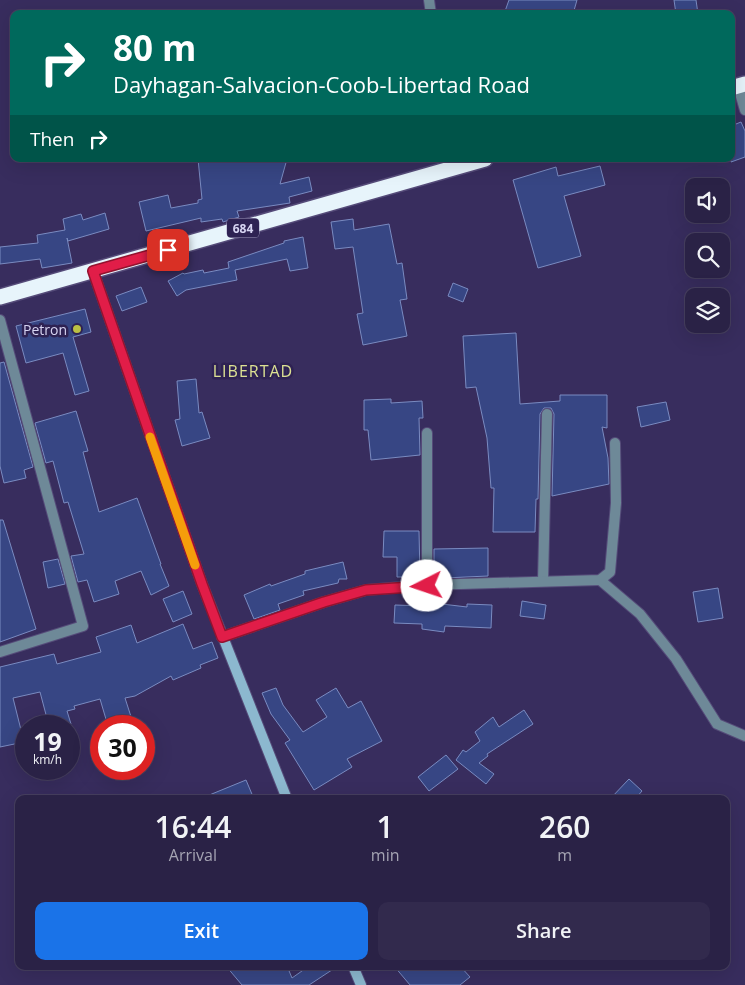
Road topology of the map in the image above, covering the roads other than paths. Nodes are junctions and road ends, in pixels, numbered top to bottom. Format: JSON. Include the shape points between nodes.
{"nodes":[{"id":1,"x":738,"y":86,"type":"edge"},
{"id":2,"x":745,"y":110,"type":"edge"},
{"id":3,"x":474,"y":162,"type":"edge"},
{"id":4,"x":93,"y":271,"type":"junction"},
{"id":5,"x":0,"y":298,"type":"edge"},
{"id":6,"x":0,"y":320,"type":"edge"},
{"id":7,"x":547,"y":414,"type":"dead end"},
{"id":8,"x":427,"y":433,"type":"dead end"},
{"id":9,"x":615,"y":443,"type":"dead end"},
{"id":10,"x":600,"y":580,"type":"junction"},
{"id":11,"x":543,"y":581,"type":"junction"},
{"id":12,"x":427,"y":586,"type":"junction"},
{"id":13,"x":222,"y":637,"type":"junction"},
{"id":14,"x":0,"y":652,"type":"edge"},
{"id":15,"x":745,"y":736,"type":"edge"},
{"id":16,"x":285,"y":795,"type":"edge"},
{"id":17,"x":355,"y":970,"type":"edge"},
{"id":18,"x":361,"y":985,"type":"edge"}],
"edges":[{"from":1,"to":2,"type":"street"},
{"from":3,"to":4,"type":"highway","number":"684"},
{"from":4,"to":5,"type":"highway","number":"684"},
{"from":4,"to":13,"type":"main road"},
{"from":6,"to":14,"type":"street","via":[[82,626]]},
{"from":7,"to":11,"type":"street"},
{"from":8,"to":12,"type":"street"},
{"from":9,"to":10,"type":"street","via":[[616,503],[610,572]]},
{"from":10,"to":11,"type":"street"},
{"from":10,"to":15,"type":"street","via":[[640,614],[676,659],[717,724]]},
{"from":11,"to":12,"type":"street"},
{"from":12,"to":13,"type":"street","via":[[366,590]]},
{"from":13,"to":16,"type":"main road"},
{"from":17,"to":18,"type":"main road"}]}
